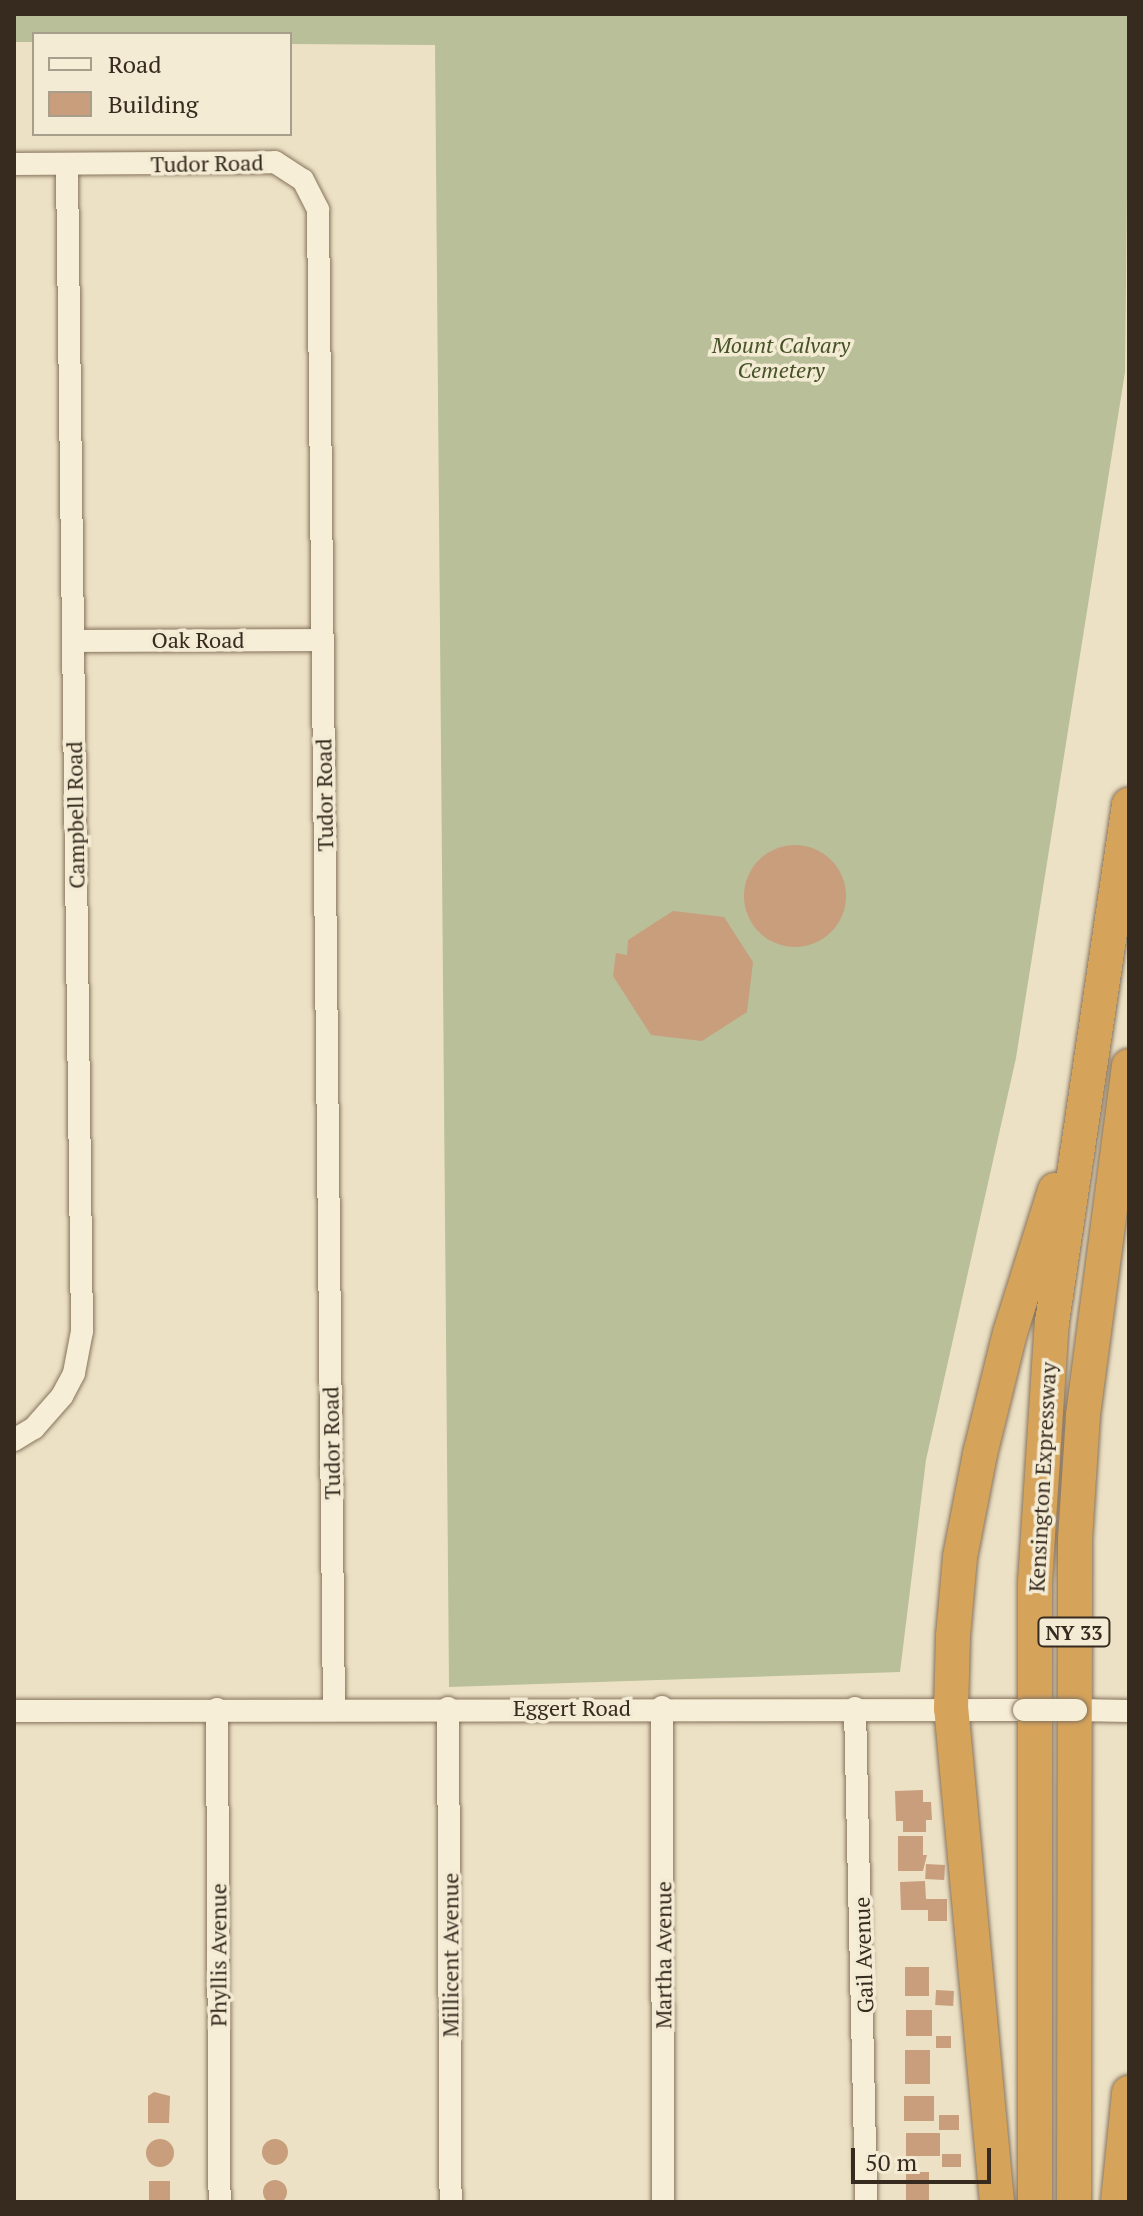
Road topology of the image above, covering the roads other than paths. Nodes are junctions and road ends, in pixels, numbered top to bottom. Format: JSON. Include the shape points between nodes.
{"nodes":[{"id":1,"x":14,"y":164,"type":"edge"},
{"id":2,"x":67,"y":164,"type":"junction"},
{"id":3,"x":322,"y":640,"type":"junction"},
{"id":4,"x":73,"y":641,"type":"junction"},
{"id":5,"x":1129,"y":805,"type":"edge"},
{"id":6,"x":1129,"y":1066,"type":"edge"},
{"id":7,"x":1086,"y":1090,"type":"junction"},
{"id":8,"x":14,"y":1440,"type":"edge"},
{"id":9,"x":662,"y":1707,"type":"junction"},
{"id":10,"x":334,"y":1708,"type":"junction"},
{"id":11,"x":448,"y":1708,"type":"junction"},
{"id":12,"x":855,"y":1708,"type":"junction"},
{"id":13,"x":217,"y":1709,"type":"junction"},
{"id":14,"x":955,"y":1709,"type":"junction"},
{"id":15,"x":14,"y":1711,"type":"edge"},
{"id":16,"x":1129,"y":1711,"type":"edge"},
{"id":17,"x":1129,"y":2093,"type":"edge"},
{"id":18,"x":220,"y":2202,"type":"edge"},
{"id":19,"x":451,"y":2202,"type":"edge"},
{"id":20,"x":663,"y":2202,"type":"edge"},
{"id":21,"x":866,"y":2202,"type":"edge"},
{"id":22,"x":997,"y":2202,"type":"edge"},
{"id":23,"x":1035,"y":2202,"type":"edge"},
{"id":24,"x":1074,"y":2202,"type":"edge"},
{"id":25,"x":1118,"y":2202,"type":"edge"}],
"edges":[{"from":1,"to":2,"type":"street","name":"Tudor Road"},
{"from":2,"to":3,"type":"street","name":"Tudor Road","via":[[275,162],[290,169],[312,194],[318,210]]},
{"from":2,"to":4,"type":"street","name":"Campbell Road"},
{"from":3,"to":4,"type":"street","name":"Oak Road"},
{"from":3,"to":10,"type":"street","name":"Tudor Road"},
{"from":4,"to":8,"type":"street","name":"Campbell Road","via":[[82,1331],[74,1373],[62,1396],[34,1428]]},
{"from":5,"to":7,"type":"highway","name":"Kensington Expressway","number":"NY 33"},
{"from":6,"to":24,"type":"highway","name":"Kensington Expressway","number":"NY 33","via":[[1083,1415],[1075,1539]]},
{"from":7,"to":14,"type":"highway","via":[[1010,1333],[968,1512],[955,1606]]},
{"from":7,"to":23,"type":"highway","name":"Kensington Expressway","number":"NY 33","via":[[1052,1322],[1035,1582]]},
{"from":9,"to":11,"type":"street","name":"Eggert Road"},
{"from":9,"to":12,"type":"street","name":"Eggert Road"},
{"from":9,"to":20,"type":"street","name":"Martha Avenue"},
{"from":10,"to":11,"type":"street","name":"Eggert Road"},
{"from":10,"to":13,"type":"street","name":"Eggert Road"},
{"from":11,"to":19,"type":"street","name":"Millicent Avenue"},
{"from":12,"to":14,"type":"street","name":"Eggert Road"},
{"from":12,"to":21,"type":"street","name":"Gail Avenue"},
{"from":13,"to":15,"type":"street","name":"Eggert Road"},
{"from":13,"to":18,"type":"street","name":"Phyllis Avenue"},
{"from":14,"to":16,"type":"street","name":"Eggert Road","bridge":true},
{"from":14,"to":22,"type":"highway"},
{"from":17,"to":25,"type":"highway"}]}
